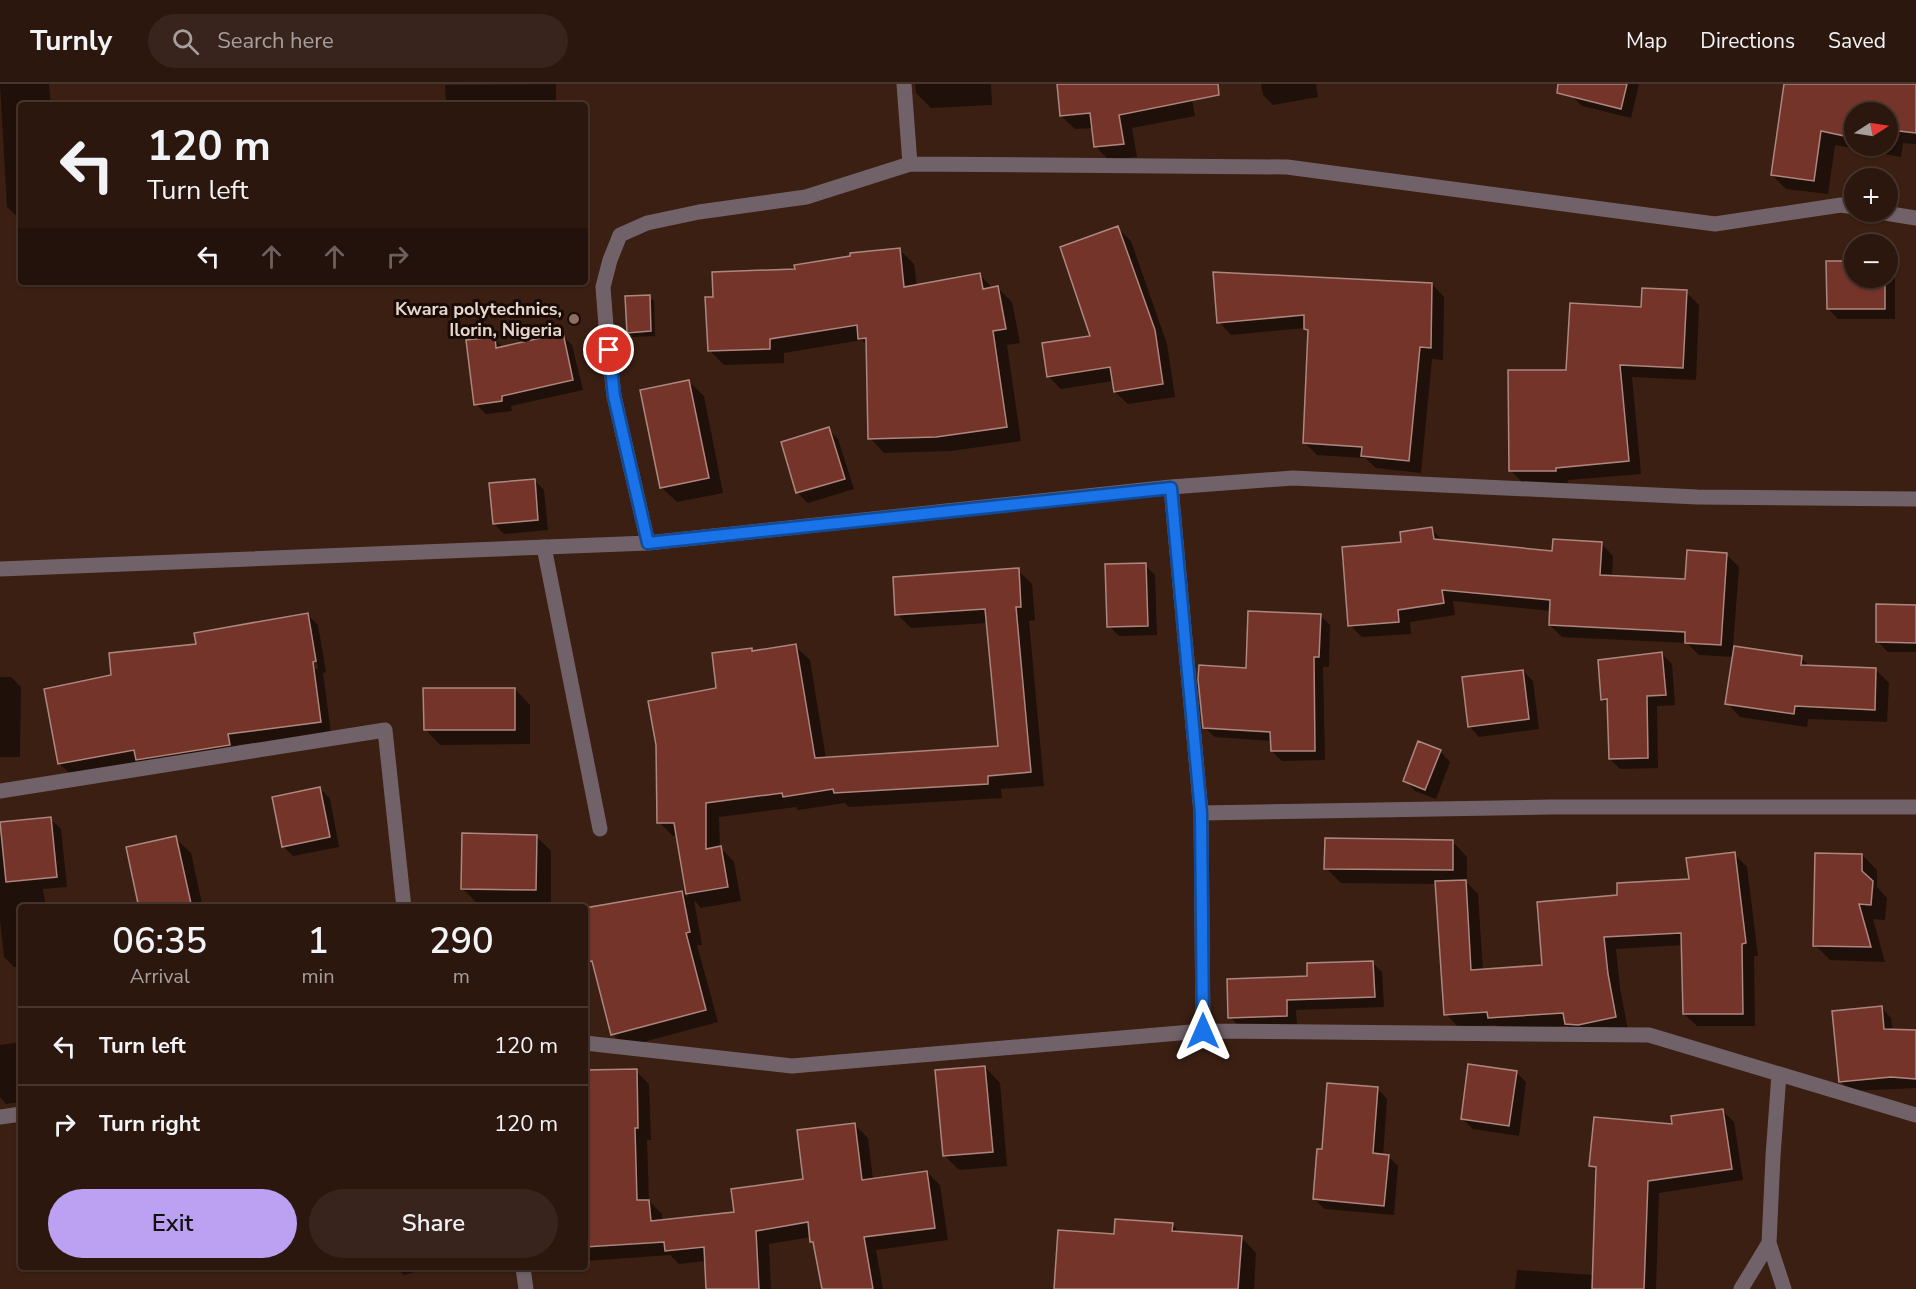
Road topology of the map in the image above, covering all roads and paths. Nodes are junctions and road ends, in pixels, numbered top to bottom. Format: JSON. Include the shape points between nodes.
{"nodes":[{"id":1,"x":904,"y":84,"type":"edge"},
{"id":2,"x":910,"y":164,"type":"junction"},
{"id":3,"x":1844,"y":205,"type":"edge"},
{"id":4,"x":1898,"y":215,"type":"edge"},
{"id":5,"x":1916,"y":218,"type":"edge"},
{"id":6,"x":1171,"y":488,"type":"junction"},
{"id":7,"x":1916,"y":499,"type":"edge"},
{"id":8,"x":648,"y":543,"type":"junction"},
{"id":9,"x":544,"y":547,"type":"junction"},
{"id":10,"x":0,"y":569,"type":"edge"},
{"id":11,"x":0,"y":791,"type":"edge"},
{"id":12,"x":1916,"y":807,"type":"edge"},
{"id":13,"x":1201,"y":813,"type":"junction"},
{"id":14,"x":600,"y":829,"type":"dead end"},
{"id":15,"x":405,"y":904,"type":"edge"},
{"id":16,"x":1203,"y":1031,"type":"junction"},
{"id":17,"x":588,"y":1043,"type":"edge"},
{"id":18,"x":1779,"y":1074,"type":"junction"},
{"id":19,"x":18,"y":1114,"type":"edge"},
{"id":20,"x":1916,"y":1115,"type":"edge"},
{"id":21,"x":0,"y":1117,"type":"edge"},
{"id":22,"x":1769,"y":1243,"type":"junction"},
{"id":23,"x":523,"y":1270,"type":"edge"},
{"id":24,"x":526,"y":1289,"type":"edge"},
{"id":25,"x":1741,"y":1289,"type":"edge"},
{"id":26,"x":1784,"y":1289,"type":"edge"}],
"edges":[{"from":1,"to":2,"type":"street"},
{"from":2,"to":3,"type":"street","via":[[1287,167],[1715,224]]},
{"from":2,"to":8,"type":"street","via":[[806,197],[699,212],[647,223],[620,235],[603,287],[606,326],[614,396]]},
{"from":4,"to":5,"type":"street"},
{"from":6,"to":7,"type":"street","via":[[1293,478],[1697,497]]},
{"from":6,"to":8,"type":"street"},
{"from":6,"to":13,"type":"street"},
{"from":8,"to":9,"type":"street"},
{"from":9,"to":10,"type":"street"},
{"from":9,"to":14,"type":"street"},
{"from":11,"to":15,"type":"street","via":[[386,730]]},
{"from":12,"to":13,"type":"street","via":[[1551,807]]},
{"from":13,"to":16,"type":"street"},
{"from":16,"to":17,"type":"street","via":[[792,1066]]},
{"from":16,"to":18,"type":"street","via":[[1649,1035]]},
{"from":18,"to":20,"type":"street"},
{"from":18,"to":22,"type":"street"},
{"from":19,"to":21,"type":"street"},
{"from":22,"to":25,"type":"street"},
{"from":22,"to":26,"type":"street"},
{"from":23,"to":24,"type":"street"}]}
